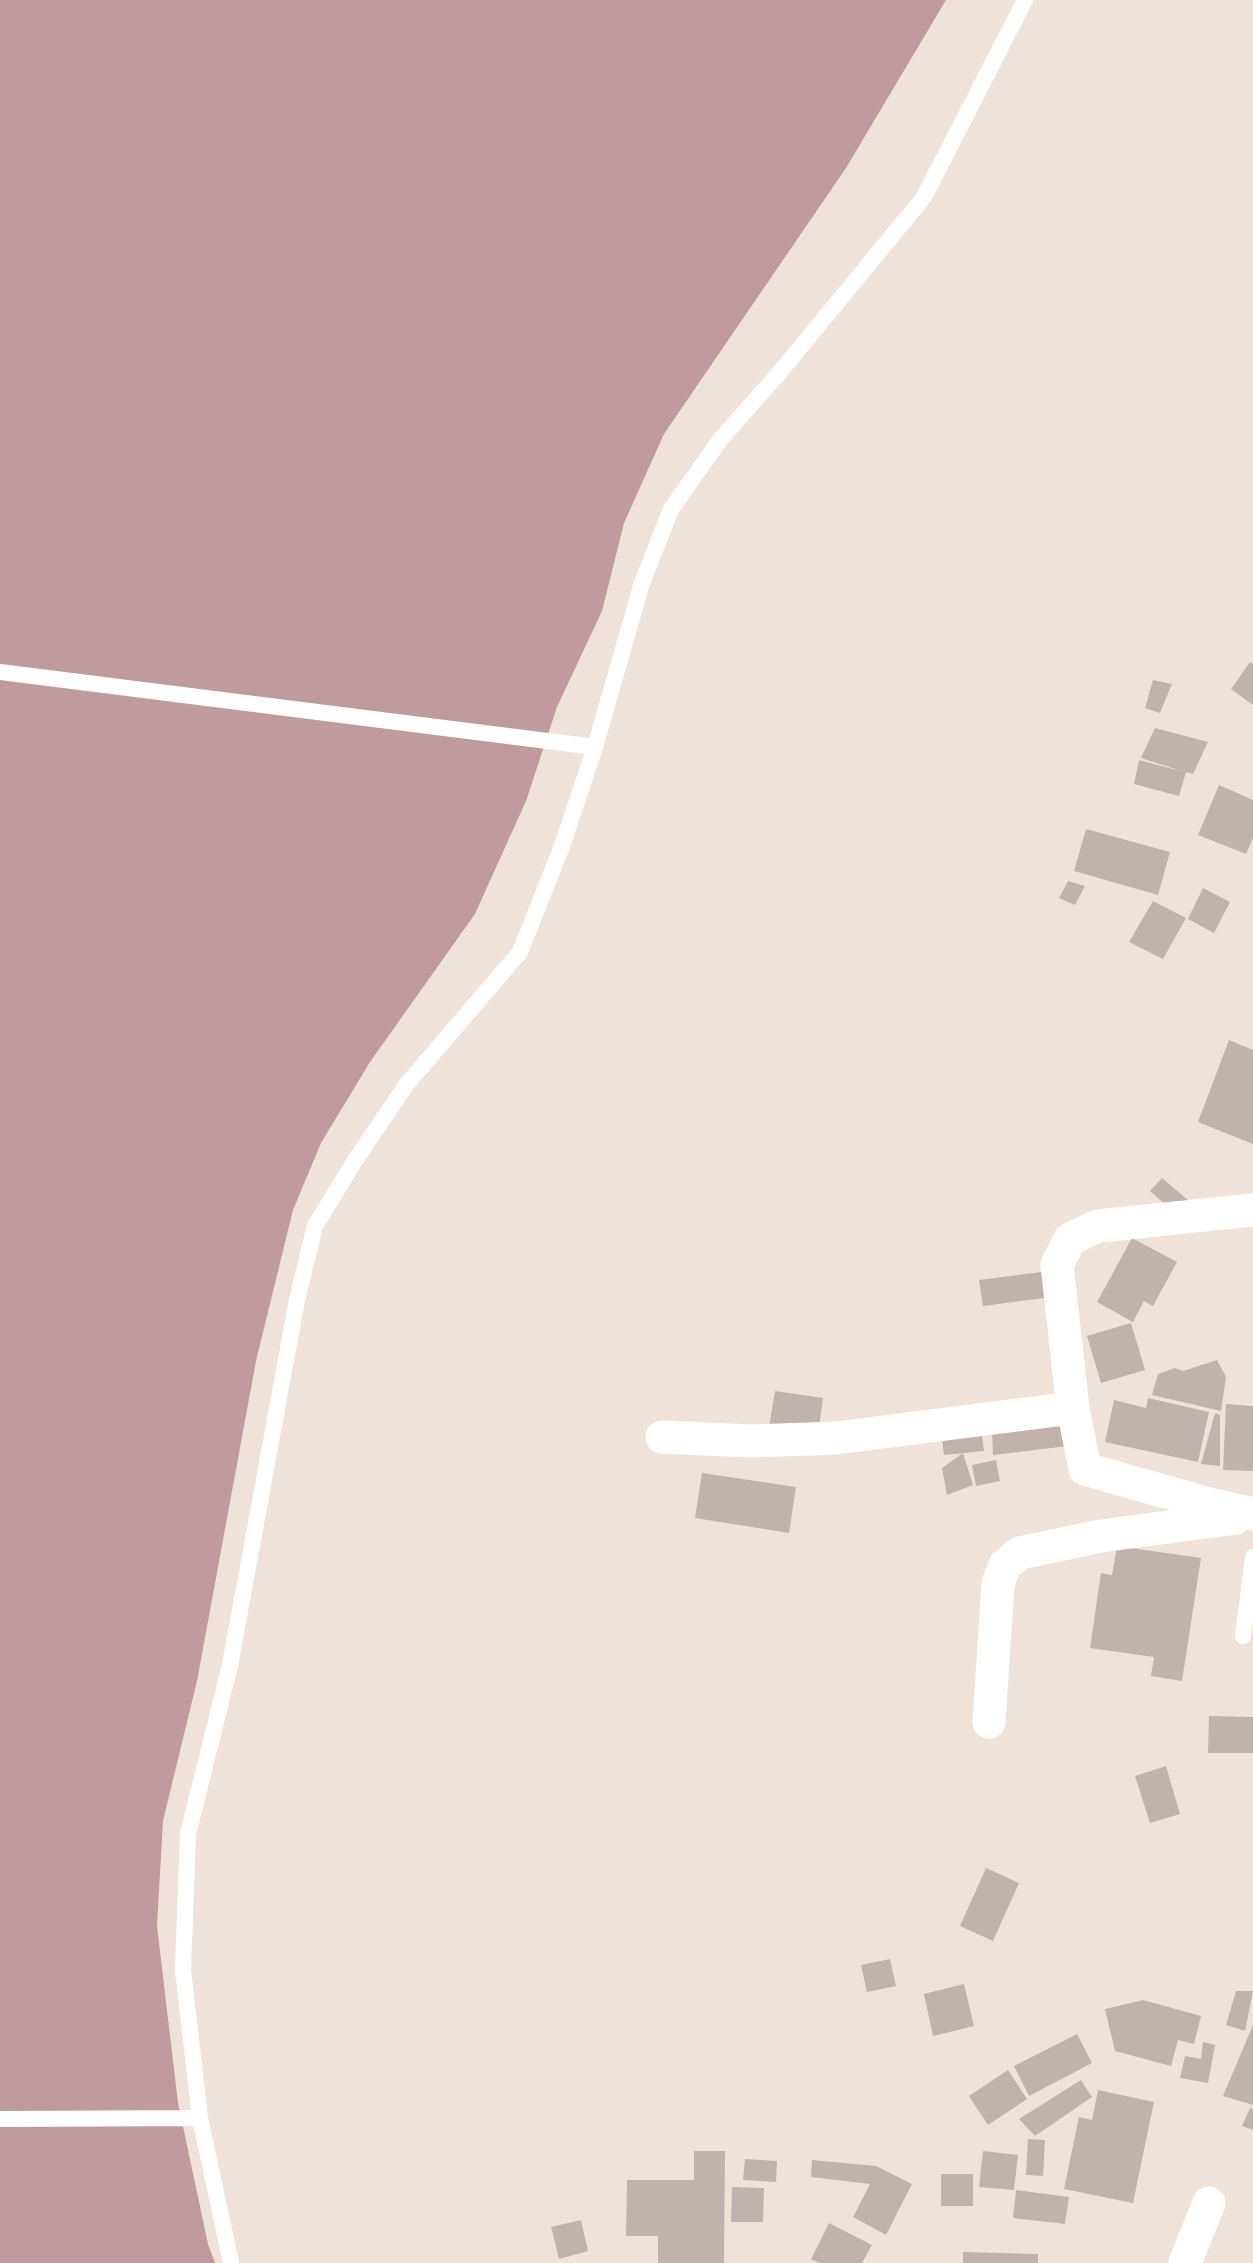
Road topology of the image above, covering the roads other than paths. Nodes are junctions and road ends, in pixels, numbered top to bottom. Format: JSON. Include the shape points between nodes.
{"nodes":[{"id":1,"x":1025,"y":0,"type":"edge"},
{"id":2,"x":0,"y":672,"type":"edge"},
{"id":3,"x":595,"y":747,"type":"junction"},
{"id":4,"x":1253,"y":1210,"type":"edge"},
{"id":5,"x":1073,"y":1408,"type":"junction"},
{"id":6,"x":662,"y":1437,"type":"dead end"},
{"id":7,"x":1253,"y":1515,"type":"edge"},
{"id":8,"x":1253,"y":1557,"type":"edge"},
{"id":9,"x":1243,"y":1636,"type":"dead end"},
{"id":10,"x":989,"y":1722,"type":"dead end"},
{"id":11,"x":200,"y":2118,"type":"junction"},
{"id":12,"x":0,"y":2119,"type":"edge"},
{"id":13,"x":1209,"y":2203,"type":"dead end"},
{"id":14,"x":231,"y":2263,"type":"edge"},
{"id":15,"x":1185,"y":2263,"type":"edge"}],
"edges":[{"from":1,"to":3,"type":"lane","via":[[924,197],[720,440],[671,509],[642,583]]},
{"from":2,"to":3,"type":"lane"},
{"from":3,"to":11,"type":"lane","via":[[562,846],[520,952],[406,1085],[315,1226],[297,1300],[230,1665],[188,1834],[183,1970]]},
{"from":4,"to":5,"type":"street","via":[[1098,1226],[1070,1239],[1057,1265]]},
{"from":5,"to":6,"type":"street","via":[[836,1438],[751,1441]]},
{"from":5,"to":7,"type":"street","via":[[1085,1469]]},
{"from":7,"to":10,"type":"street","via":[[1101,1536],[1020,1553],[1005,1565],[998,1584]]},
{"from":8,"to":9,"type":"lane"},
{"from":11,"to":12,"type":"lane"},
{"from":11,"to":14,"type":"lane"},
{"from":13,"to":15,"type":"street"}]}
